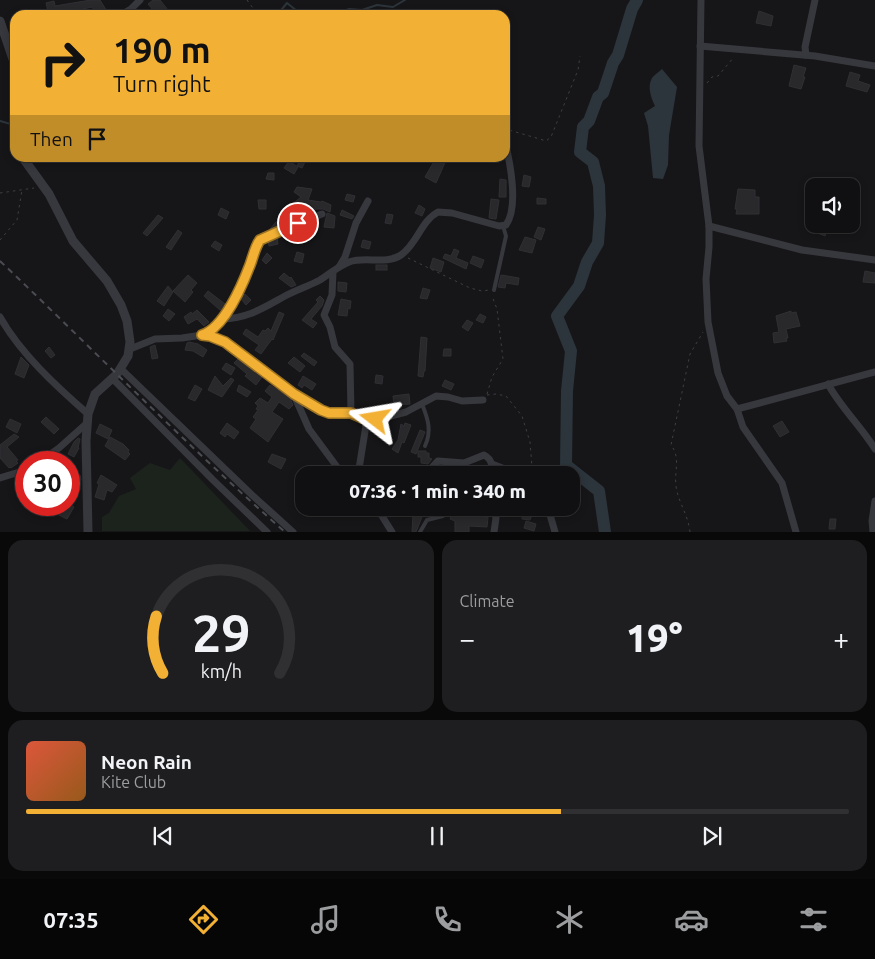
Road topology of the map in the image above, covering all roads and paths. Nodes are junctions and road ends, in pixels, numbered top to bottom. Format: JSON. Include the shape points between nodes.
{"nodes":[{"id":1,"x":140,"y":0,"type":"edge"},
{"id":2,"x":701,"y":0,"type":"edge"},
{"id":3,"x":815,"y":0,"type":"edge"},
{"id":4,"x":127,"y":10,"type":"edge"},
{"id":5,"x":0,"y":21,"type":"edge"},
{"id":6,"x":10,"y":45,"type":"edge"},
{"id":7,"x":700,"y":46,"type":"junction"},
{"id":8,"x":740,"y":49,"type":"junction"},
{"id":9,"x":806,"y":55,"type":"junction"},
{"id":10,"x":580,"y":56,"type":"dead end"},
{"id":11,"x":875,"y":66,"type":"edge"},
{"id":12,"x":699,"y":89,"type":"junction"},
{"id":13,"x":510,"y":130,"type":"edge"},
{"id":14,"x":26,"y":162,"type":"edge"},
{"id":15,"x":509,"y":162,"type":"edge"},
{"id":16,"x":44,"y":187,"type":"junction"},
{"id":17,"x":22,"y":190,"type":"junction"},
{"id":18,"x":0,"y":193,"type":"edge"},
{"id":19,"x":368,"y":201,"type":"dead end"},
{"id":20,"x":322,"y":214,"type":"dead end"},
{"id":21,"x":503,"y":226,"type":"junction"},
{"id":22,"x":708,"y":226,"type":"junction"},
{"id":23,"x":0,"y":240,"type":"edge"},
{"id":24,"x":401,"y":255,"type":"junction"},
{"id":25,"x":875,"y":260,"type":"edge"},
{"id":26,"x":339,"y":267,"type":"junction"},
{"id":27,"x":333,"y":272,"type":"junction"},
{"id":28,"x":494,"y":290,"type":"junction"},
{"id":29,"x":0,"y":317,"type":"edge"},
{"id":30,"x":222,"y":319,"type":"junction"},
{"id":31,"x":708,"y":322,"type":"junction"},
{"id":32,"x":202,"y":335,"type":"junction"},
{"id":33,"x":130,"y":349,"type":"junction"},
{"id":34,"x":121,"y":369,"type":"junction"},
{"id":35,"x":875,"y":372,"type":"edge"},
{"id":36,"x":112,"y":378,"type":"junction"},
{"id":37,"x":828,"y":384,"type":"junction"},
{"id":38,"x":294,"y":394,"type":"junction"},
{"id":39,"x":483,"y":400,"type":"dead end"},
{"id":40,"x":422,"y":404,"type":"junction"},
{"id":41,"x":737,"y":409,"type":"junction"},
{"id":42,"x":351,"y":413,"type":"junction"},
{"id":43,"x":88,"y":418,"type":"junction"},
{"id":44,"x":367,"y":420,"type":"junction"},
{"id":45,"x":425,"y":446,"type":"dead end"},
{"id":46,"x":875,"y":449,"type":"edge"},
{"id":47,"x":55,"y":451,"type":"edge"},
{"id":48,"x":492,"y":464,"type":"joint"},
{"id":49,"x":336,"y":466,"type":"edge"},
{"id":50,"x":359,"y":466,"type":"edge"},
{"id":51,"x":433,"y":466,"type":"edge"},
{"id":52,"x":497,"y":466,"type":"edge"},
{"id":53,"x":532,"y":466,"type":"edge"},
{"id":54,"x":15,"y":473,"type":"edge"},
{"id":55,"x":0,"y":478,"type":"edge"},
{"id":56,"x":875,"y":501,"type":"edge"},
{"id":57,"x":381,"y":516,"type":"edge"},
{"id":58,"x":443,"y":516,"type":"dead end"},
{"id":59,"x":495,"y":516,"type":"edge"},
{"id":60,"x":551,"y":516,"type":"edge"},
{"id":61,"x":88,"y":532,"type":"edge"},
{"id":62,"x":267,"y":532,"type":"edge"},
{"id":63,"x":293,"y":532,"type":"edge"},
{"id":64,"x":392,"y":532,"type":"edge"},
{"id":65,"x":420,"y":532,"type":"edge"},
{"id":66,"x":494,"y":532,"type":"edge"},
{"id":67,"x":556,"y":532,"type":"edge"},
{"id":68,"x":690,"y":532,"type":"edge"},
{"id":69,"x":796,"y":532,"type":"edge"},
{"id":70,"x":873,"y":532,"type":"edge"}],
"edges":[{"from":1,"to":4,"type":"street"},
{"from":2,"to":7,"type":"street"},
{"from":3,"to":9,"type":"street"},
{"from":5,"to":6,"type":"street"},
{"from":7,"to":8,"type":"street"},
{"from":7,"to":12,"type":"street"},
{"from":8,"to":9,"type":"street"},
{"from":8,"to":12,"type":"path","via":[[718,76],[712,77]]},
{"from":9,"to":11,"type":"street"},
{"from":10,"to":13,"type":"path","via":[[578,70],[551,137],[546,141]]},
{"from":12,"to":22,"type":"street","via":[[699,146]]},
{"from":14,"to":16,"type":"street"},
{"from":15,"to":21,"type":"street","via":[[512,198],[509,219]]},
{"from":16,"to":17,"type":"path"},
{"from":16,"to":33,"type":"street","via":[[73,241],[100,271],[121,305]]},
{"from":17,"to":18,"type":"path"},
{"from":17,"to":23,"type":"path","via":[[17,220]]},
{"from":19,"to":26,"type":"street"},
{"from":20,"to":30,"type":"street","via":[[260,240],[246,277]]},
{"from":21,"to":24,"type":"street","via":[[438,212],[429,218]]},
{"from":21,"to":28,"type":"lane","via":[[506,236]]},
{"from":22,"to":25,"type":"street","via":[[802,250]]},
{"from":22,"to":31,"type":"street"},
{"from":24,"to":26,"type":"street","via":[[388,259],[355,260]]},
{"from":24,"to":28,"type":"path","via":[[470,288]]},
{"from":26,"to":27,"type":"street"},
{"from":27,"to":30,"type":"street","via":[[251,314]]},
{"from":27,"to":42,"type":"street","via":[[332,294],[324,315],[335,347],[350,364]]},
{"from":28,"to":53,"type":"path","via":[[492,295],[504,359],[492,377],[486,395],[506,396],[522,416],[530,442]]},
{"from":29,"to":43,"type":"street","via":[[16,341]]},
{"from":30,"to":32,"type":"street"},
{"from":31,"to":41,"type":"street","via":[[718,373],[727,396]]},
{"from":31,"to":68,"type":"path","via":[[690,354],[671,445],[676,452],[676,487]]},
{"from":32,"to":33,"type":"street","via":[[155,339]]},
{"from":32,"to":38,"type":"street","via":[[225,342]]},
{"from":33,"to":34,"type":"street"},
{"from":34,"to":36,"type":"street"},
{"from":34,"to":63,"type":"street"},
{"from":35,"to":37,"type":"street"},
{"from":36,"to":43,"type":"street","via":[[95,394]]},
{"from":36,"to":62,"type":"street"},
{"from":37,"to":41,"type":"street"},
{"from":37,"to":46,"type":"street"},
{"from":38,"to":42,"type":"street","via":[[329,413]]},
{"from":38,"to":49,"type":"street","via":[[309,429]]},
{"from":39,"to":40,"type":"street","via":[[462,401],[436,396]]},
{"from":40,"to":44,"type":"street","via":[[406,412]]},
{"from":40,"to":45,"type":"lane","via":[[430,429]]},
{"from":41,"to":69,"type":"street","via":[[743,427],[782,483]]},
{"from":42,"to":44,"type":"street"},
{"from":43,"to":47,"type":"street"},
{"from":43,"to":61,"type":"street"},
{"from":44,"to":50,"type":"street"},
{"from":48,"to":51,"type":"street","via":[[484,455],[464,463],[442,461]]},
{"from":48,"to":52,"type":"street"},
{"from":54,"to":55,"type":"street"},
{"from":56,"to":70,"type":"street"},
{"from":57,"to":64,"type":"street"},
{"from":58,"to":65,"type":"lane","via":[[427,520]]},
{"from":59,"to":66,"type":"street"},
{"from":60,"to":67,"type":"street"}]}
